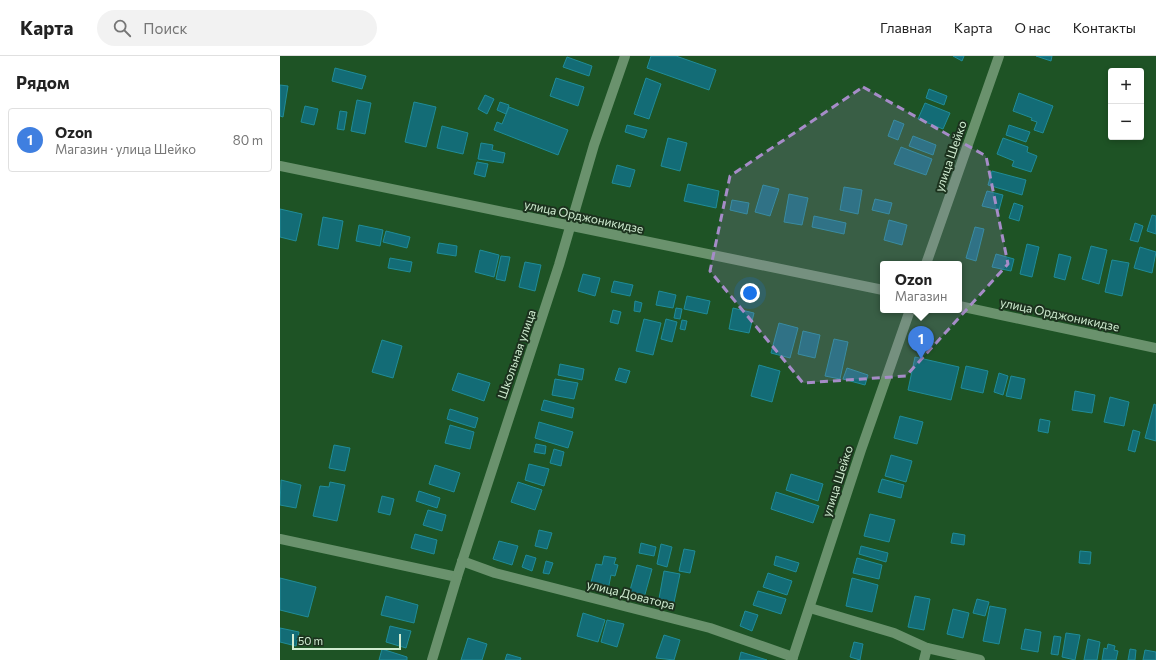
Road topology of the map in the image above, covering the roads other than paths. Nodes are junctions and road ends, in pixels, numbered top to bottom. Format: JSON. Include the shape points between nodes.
{"nodes":[{"id":1,"x":625,"y":56,"type":"edge"},
{"id":2,"x":999,"y":56,"type":"edge"},
{"id":3,"x":280,"y":166,"type":"edge"},
{"id":4,"x":569,"y":226,"type":"junction"},
{"id":5,"x":927,"y":261,"type":"edge"},
{"id":6,"x":880,"y":289,"type":"edge"},
{"id":7,"x":962,"y":307,"type":"edge"},
{"id":8,"x":909,"y":313,"type":"edge"},
{"id":9,"x":1156,"y":348,"type":"edge"},
{"id":10,"x":280,"y":540,"type":"edge"},
{"id":11,"x":462,"y":561,"type":"junction"},
{"id":12,"x":457,"y":576,"type":"junction"},
{"id":13,"x":810,"y":608,"type":"junction"},
{"id":14,"x":927,"y":648,"type":"junction"},
{"id":15,"x":792,"y":658,"type":"edge"},
{"id":16,"x":432,"y":660,"type":"edge"},
{"id":17,"x":924,"y":660,"type":"edge"},
{"id":18,"x":980,"y":660,"type":"edge"}],
"edges":[{"from":1,"to":4,"type":"street","name":"Школьная улица"},
{"from":2,"to":5,"type":"street","name":"улица Шейко"},
{"from":3,"to":4,"type":"street","name":"улица Орджоникидзе"},
{"from":4,"to":6,"type":"street","name":"улица Орджоникидзе"},
{"from":4,"to":11,"type":"street","name":"Школьная улица","via":[[559,265]]},
{"from":7,"to":9,"type":"street","name":"улица Орджоникидзе"},
{"from":8,"to":13,"type":"street","name":"улица Шейко"},
{"from":10,"to":12,"type":"street"},
{"from":11,"to":12,"type":"street","name":"Школьная улица"},
{"from":11,"to":15,"type":"street","name":"улица Доватора","via":[[495,573],[710,628]]},
{"from":12,"to":16,"type":"street","name":"Школьная улица"},
{"from":13,"to":14,"type":"street","via":[[894,633]]},
{"from":13,"to":15,"type":"street","name":"улица Шейко"},
{"from":14,"to":17,"type":"street"},
{"from":14,"to":18,"type":"street"}]}
